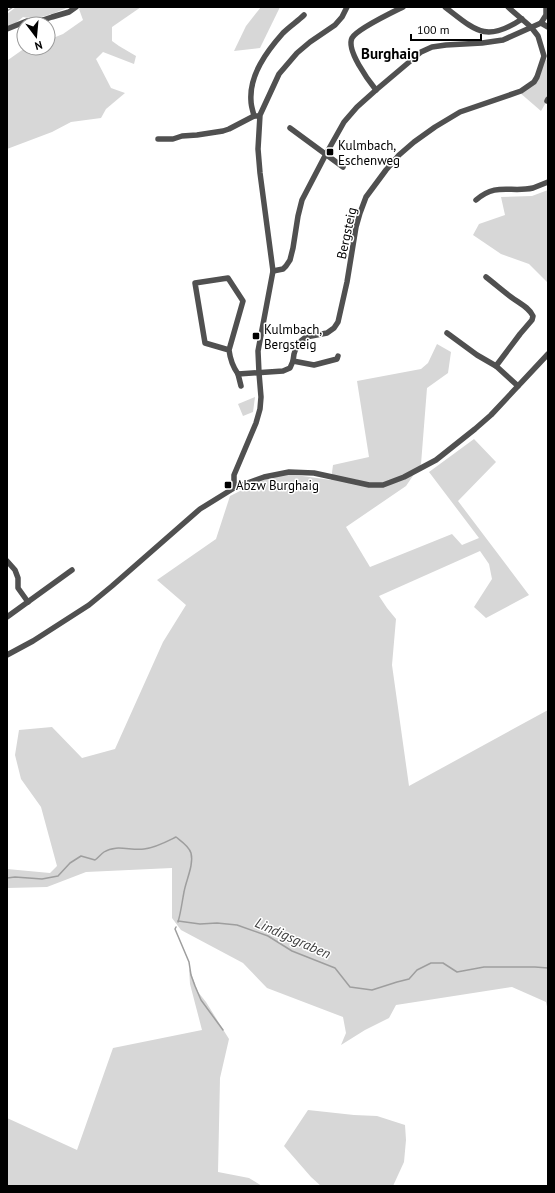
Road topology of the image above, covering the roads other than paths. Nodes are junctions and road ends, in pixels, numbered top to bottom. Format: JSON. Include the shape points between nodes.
{"nodes":[{"id":1,"x":76,"y":7,"type":"edge"},
{"id":2,"x":347,"y":7,"type":"edge"},
{"id":3,"x":403,"y":7,"type":"edge"},
{"id":4,"x":445,"y":7,"type":"edge"},
{"id":5,"x":508,"y":7,"type":"edge"},
{"id":6,"x":546,"y":7,"type":"edge"},
{"id":7,"x":304,"y":15,"type":"dead end"},
{"id":8,"x":522,"y":19,"type":"junction"},
{"id":9,"x":541,"y":23,"type":"junction"},
{"id":10,"x":532,"y":27,"type":"junction"},
{"id":11,"x":548,"y":27,"type":"edge"},
{"id":12,"x":7,"y":29,"type":"edge"},
{"id":13,"x":544,"y":56,"type":"junction"},
{"id":14,"x":548,"y":62,"type":"edge"},
{"id":15,"x":376,"y":90,"type":"junction"},
{"id":16,"x":257,"y":116,"type":"junction"},
{"id":17,"x":290,"y":128,"type":"dead end"},
{"id":18,"x":158,"y":139,"type":"dead end"},
{"id":19,"x":326,"y":154,"type":"junction"},
{"id":20,"x":343,"y":167,"type":"dead end"},
{"id":21,"x":548,"y":182,"type":"edge"},
{"id":22,"x":487,"y":188,"type":"dead end"},
{"id":23,"x":498,"y":189,"type":"junction"},
{"id":24,"x":476,"y":200,"type":"dead end"},
{"id":25,"x":273,"y":271,"type":"junction"},
{"id":26,"x":486,"y":277,"type":"dead end"},
{"id":27,"x":447,"y":333,"type":"dead end"},
{"id":28,"x":229,"y":350,"type":"junction"},
{"id":29,"x":548,"y":354,"type":"edge"},
{"id":30,"x":338,"y":356,"type":"dead end"},
{"id":31,"x":293,"y":361,"type":"junction"},
{"id":32,"x":496,"y":366,"type":"junction"},
{"id":33,"x":258,"y":373,"type":"junction"},
{"id":34,"x":238,"y":374,"type":"junction"},
{"id":35,"x":241,"y":386,"type":"dead end"},
{"id":36,"x":518,"y":386,"type":"junction"},
{"id":37,"x":234,"y":488,"type":"junction"},
{"id":38,"x":7,"y":561,"type":"edge"},
{"id":39,"x":72,"y":570,"type":"dead end"},
{"id":40,"x":28,"y":602,"type":"junction"},
{"id":41,"x":7,"y":617,"type":"edge"},
{"id":42,"x":7,"y":655,"type":"edge"}],
"edges":[{"from":1,"to":12,"type":"street","via":[[52,18],[27,21]]},
{"from":2,"to":16,"type":"street","via":[[335,25],[297,53],[283,69]]},
{"from":3,"to":15,"type":"street","via":[[366,27],[352,38],[351,48]]},
{"from":4,"to":8,"type":"street","via":[[464,22],[485,32],[499,31]]},
{"from":5,"to":8,"type":"street"},
{"from":6,"to":9,"type":"street","via":[[546,15]]},
{"from":7,"to":16,"type":"street","via":[[284,32],[264,57],[257,72],[251,93],[251,106]]},
{"from":8,"to":10,"type":"street"},
{"from":9,"to":10,"type":"street"},
{"from":9,"to":11,"type":"street"},
{"from":10,"to":13,"type":"street","via":[[538,36]]},
{"from":10,"to":15,"type":"street","via":[[497,41],[446,45],[421,52]]},
{"from":13,"to":14,"type":"street"},
{"from":13,"to":31,"type":"street","name":"Bergsteig","via":[[537,77],[530,86],[460,112],[448,119],[414,142],[386,170],[366,197],[360,213],[338,322],[331,331],[306,337],[301,341],[297,345]]},
{"from":15,"to":19,"type":"street","via":[[344,122]]},
{"from":16,"to":18,"type":"street","via":[[223,131]]},
{"from":16,"to":25,"type":"street","via":[[260,173]]},
{"from":17,"to":19,"type":"street"},
{"from":19,"to":20,"type":"street"},
{"from":19,"to":25,"type":"street","via":[[302,200],[290,260],[283,269]]},
{"from":21,"to":23,"type":"street","via":[[533,188]]},
{"from":22,"to":23,"type":"street"},
{"from":23,"to":24,"type":"street"},
{"from":25,"to":33,"type":"street","via":[[258,351]]},
{"from":26,"to":32,"type":"street","via":[[532,312],[533,316]]},
{"from":27,"to":32,"type":"street"},
{"from":28,"to":28,"type":"street","via":[[243,301],[228,278],[195,283],[205,343]]},
{"from":28,"to":34,"type":"street"},
{"from":29,"to":36,"type":"street"},
{"from":30,"to":31,"type":"street","via":[[337,359],[314,365]]},
{"from":31,"to":33,"type":"street","via":[[290,368],[283,371]]},
{"from":32,"to":36,"type":"street"},
{"from":33,"to":34,"type":"street"},
{"from":33,"to":37,"type":"street","via":[[260,409],[234,475]]},
{"from":34,"to":35,"type":"street"},
{"from":36,"to":37,"type":"street","via":[[475,429],[436,460],[404,477],[383,484],[369,485],[314,473],[289,472],[264,477]]},
{"from":37,"to":42,"type":"street","via":[[200,509],[108,590],[77,613]]},
{"from":38,"to":40,"type":"street","via":[[15,570],[18,588]]},
{"from":39,"to":40,"type":"street"},
{"from":40,"to":41,"type":"street"}]}
